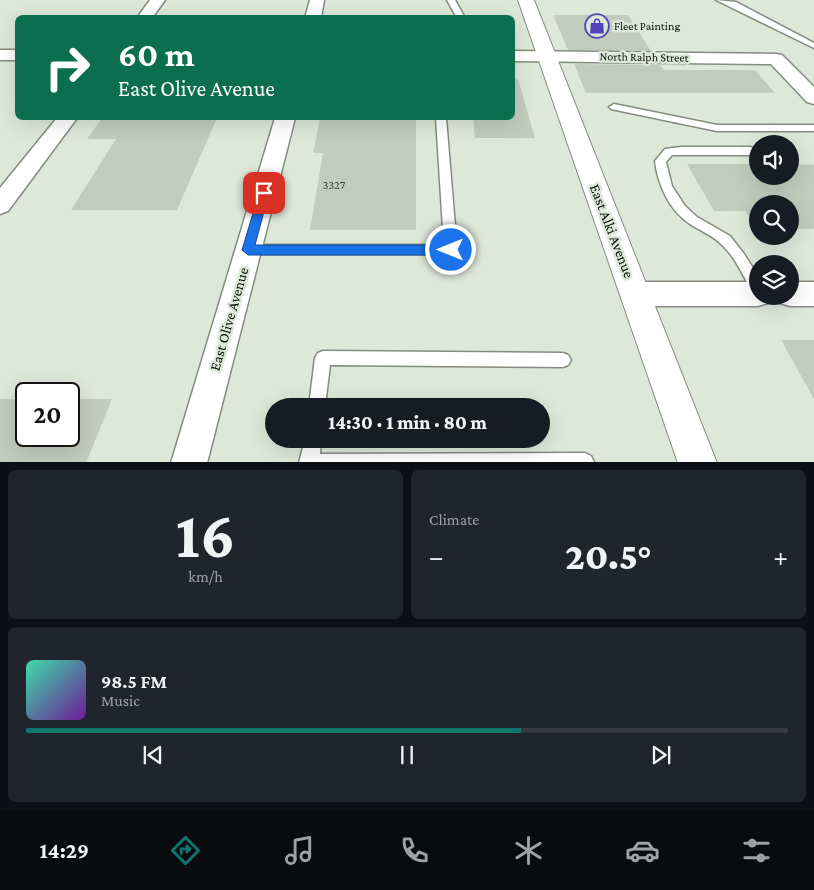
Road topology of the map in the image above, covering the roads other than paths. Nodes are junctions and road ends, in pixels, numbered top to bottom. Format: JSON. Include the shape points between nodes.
{"nodes":[{"id":1,"x":158,"y":0,"type":"edge"},
{"id":2,"x":317,"y":0,"type":"edge"},
{"id":3,"x":451,"y":0,"type":"edge"},
{"id":4,"x":526,"y":0,"type":"edge"},
{"id":5,"x":720,"y":0,"type":"edge"},
{"id":6,"x":146,"y":15,"type":"edge"},
{"id":7,"x":314,"y":15,"type":"edge"},
{"id":8,"x":459,"y":15,"type":"edge"},
{"id":9,"x":814,"y":46,"type":"edge"},
{"id":10,"x":0,"y":55,"type":"edge"},
{"id":11,"x":15,"y":55,"type":"edge"},
{"id":12,"x":515,"y":56,"type":"edge"},
{"id":13,"x":546,"y":56,"type":"junction"},
{"id":14,"x":814,"y":98,"type":"edge"},
{"id":15,"x":614,"y":107,"type":"dead end"},
{"id":16,"x":65,"y":120,"type":"edge"},
{"id":17,"x":284,"y":120,"type":"edge"},
{"id":18,"x":441,"y":120,"type":"edge"},
{"id":19,"x":814,"y":128,"type":"edge"},
{"id":20,"x":749,"y":151,"type":"edge"},
{"id":21,"x":0,"y":205,"type":"edge"},
{"id":22,"x":248,"y":250,"type":"junction"},
{"id":23,"x":749,"y":274,"type":"edge"},
{"id":24,"x":636,"y":294,"type":"junction"},
{"id":25,"x":749,"y":294,"type":"edge"},
{"id":26,"x":799,"y":294,"type":"edge"},
{"id":27,"x":814,"y":294,"type":"edge"},
{"id":28,"x":564,"y":360,"type":"dead end"},
{"id":29,"x":318,"y":398,"type":"edge"},
{"id":30,"x":311,"y":448,"type":"edge"},
{"id":31,"x":189,"y":462,"type":"edge"},
{"id":32,"x":309,"y":462,"type":"edge"},
{"id":33,"x":585,"y":462,"type":"edge"},
{"id":34,"x":698,"y":462,"type":"edge"}],
"edges":[{"from":1,"to":6,"type":"street"},
{"from":2,"to":7,"type":"street"},
{"from":3,"to":8,"type":"lane"},
{"from":4,"to":13,"type":"street","name":"East Alki Avenue"},
{"from":5,"to":9,"type":"lane"},
{"from":10,"to":11,"type":"street"},
{"from":12,"to":13,"type":"street","name":"North Ralph Street"},
{"from":13,"to":14,"type":"street","name":"North Ralph Street","via":[[776,59]]},
{"from":13,"to":24,"type":"street","name":"East Alki Avenue"},
{"from":15,"to":19,"type":"lane","via":[[717,128]]},
{"from":16,"to":21,"type":"street"},
{"from":17,"to":22,"type":"street","name":"East Olive Avenue"},
{"from":18,"to":22,"type":"lane","via":[[451,250]]},
{"from":20,"to":23,"type":"lane","via":[[669,152],[660,161],[662,176],[680,208],[726,240]]},
{"from":22,"to":31,"type":"street","name":"East Olive Avenue"},
{"from":24,"to":25,"type":"street"},
{"from":24,"to":34,"type":"street","name":"East Alki Avenue"},
{"from":26,"to":27,"type":"street"},
{"from":28,"to":29,"type":"lane","via":[[323,358]]},
{"from":30,"to":32,"type":"lane"},
{"from":32,"to":33,"type":"lane"}]}
